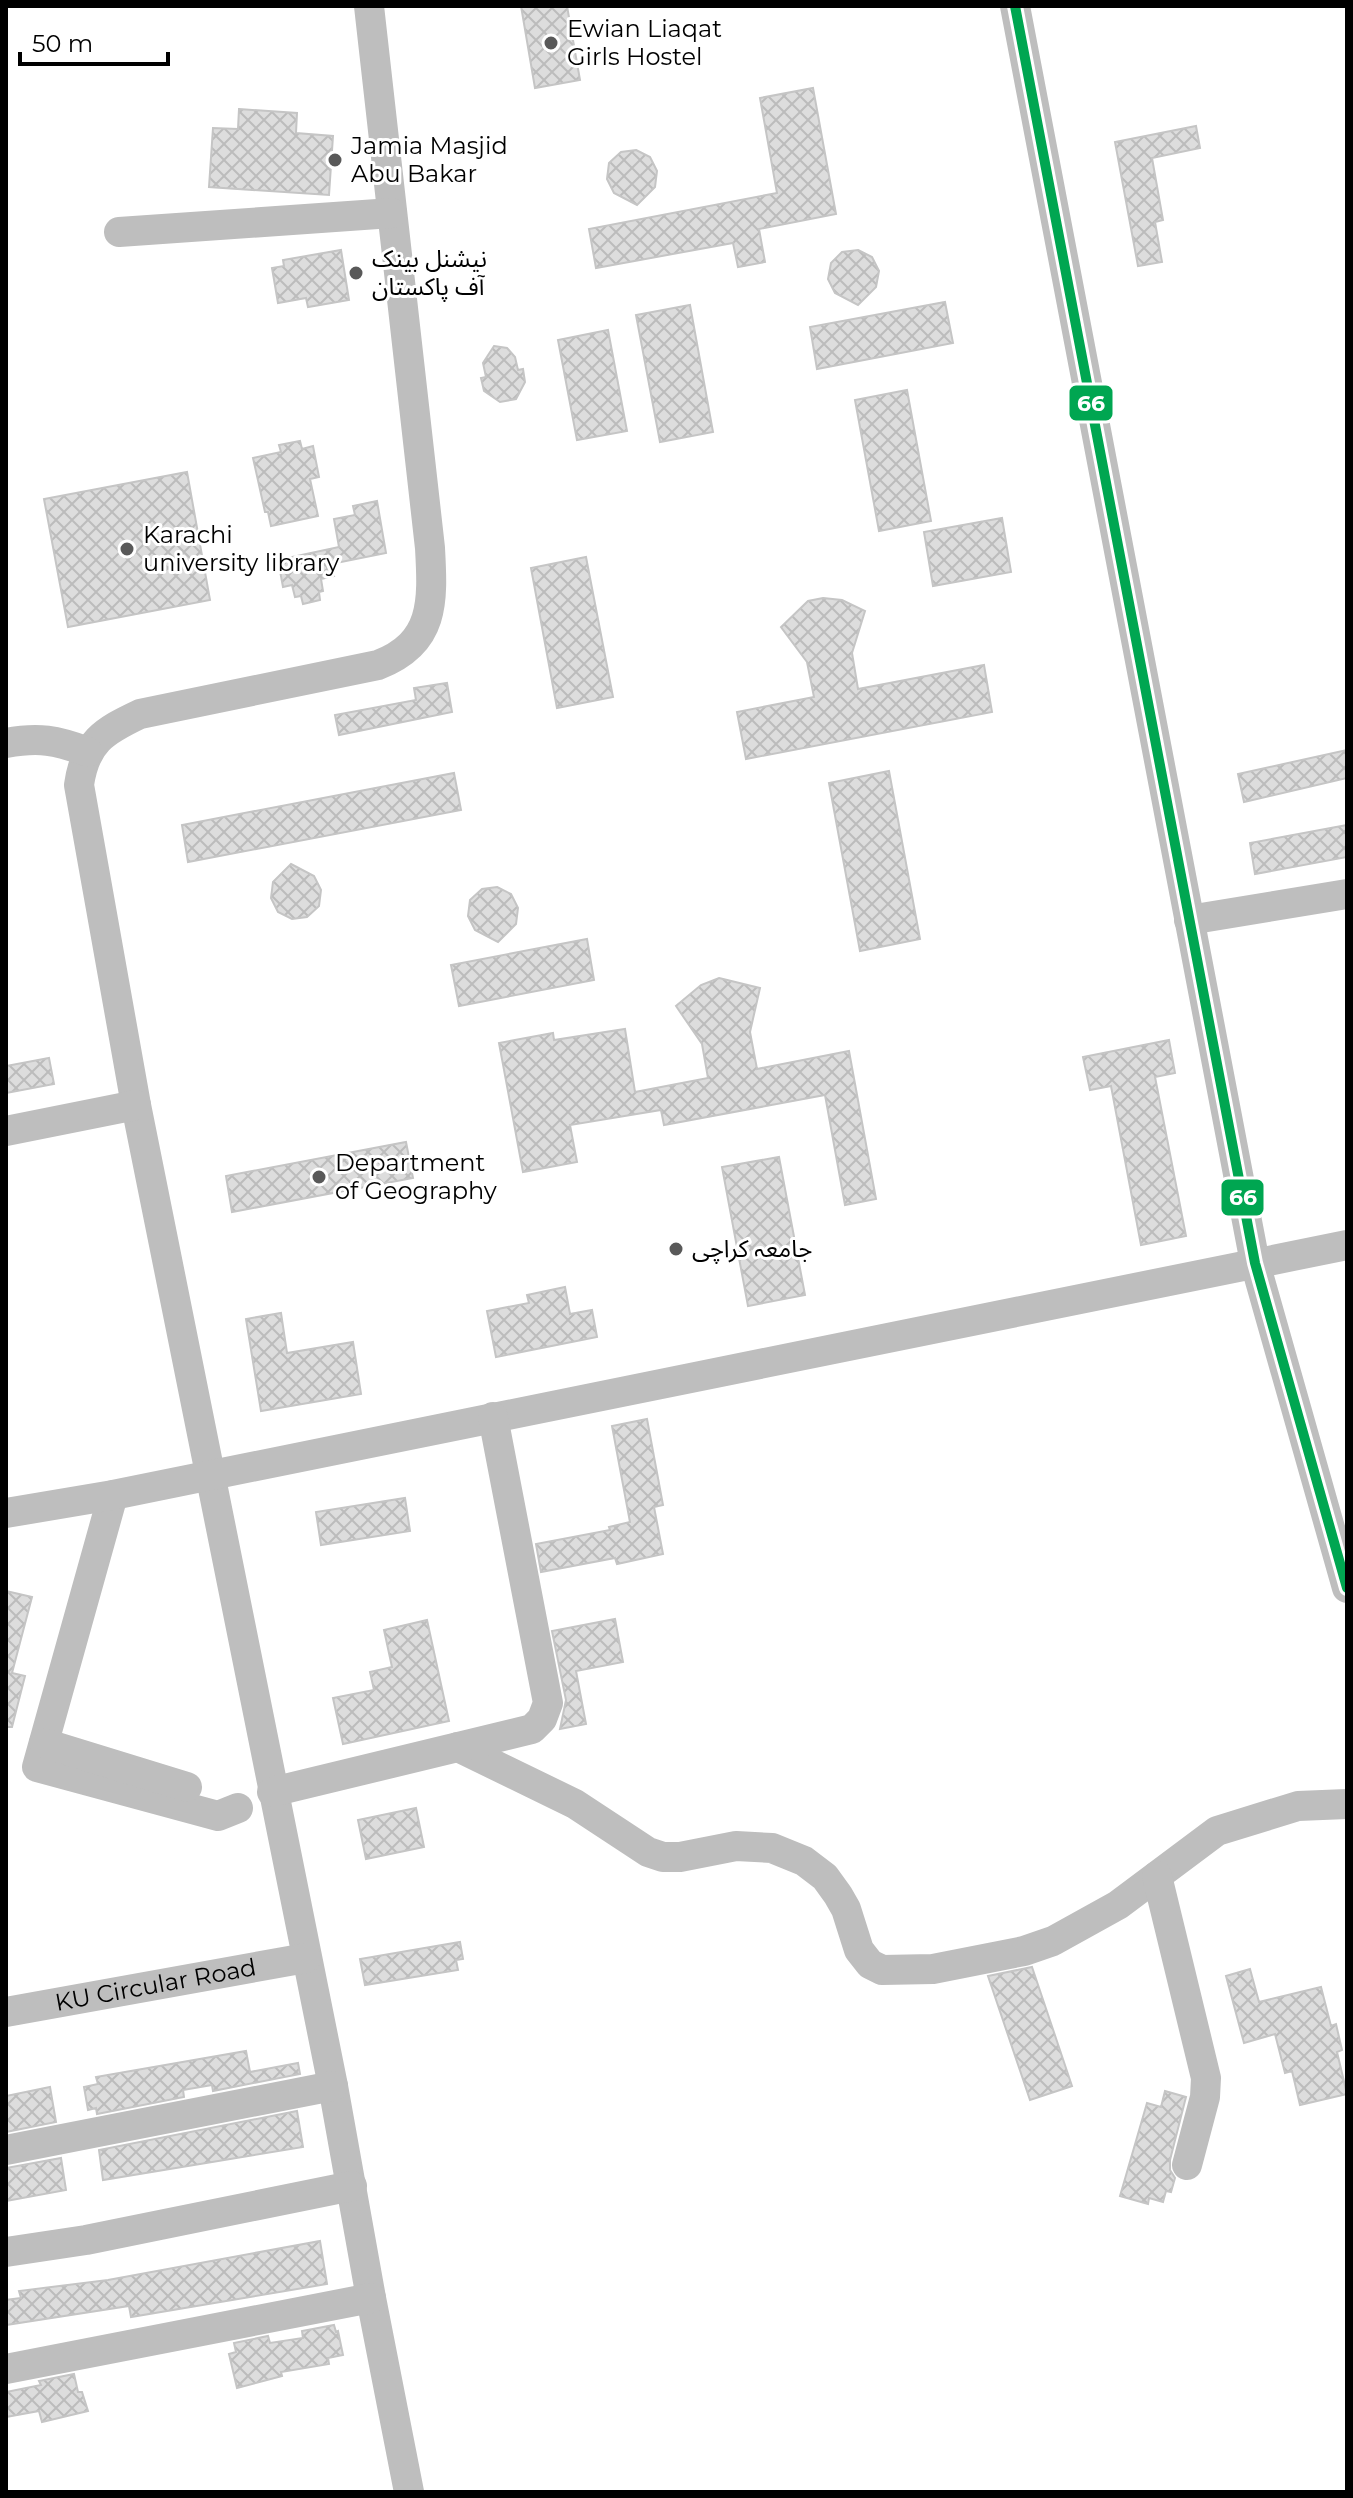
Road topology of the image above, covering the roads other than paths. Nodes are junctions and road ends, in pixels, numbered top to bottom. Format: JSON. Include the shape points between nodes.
{"nodes":[{"id":1,"x":369,"y":6,"type":"edge"},
{"id":2,"x":1015,"y":6,"type":"edge"},
{"id":3,"x":392,"y":213,"type":"junction"},
{"id":4,"x":119,"y":232,"type":"dead end"},
{"id":5,"x":6,"y":743,"type":"edge"},
{"id":6,"x":88,"y":752,"type":"junction"},
{"id":7,"x":1347,"y":894,"type":"edge"},
{"id":8,"x":1189,"y":920,"type":"junction"},
{"id":9,"x":136,"y":1105,"type":"junction"},
{"id":10,"x":6,"y":1131,"type":"edge"},
{"id":11,"x":1347,"y":1245,"type":"edge"},
{"id":12,"x":1255,"y":1263,"type":"junction"},
{"id":13,"x":493,"y":1417,"type":"junction"},
{"id":14,"x":209,"y":1475,"type":"junction"},
{"id":15,"x":113,"y":1495,"type":"junction"},
{"id":16,"x":6,"y":1513,"type":"edge"},
{"id":17,"x":1347,"y":1588,"type":"edge"},
{"id":18,"x":458,"y":1747,"type":"junction"},
{"id":19,"x":1347,"y":1804,"type":"edge"},
{"id":20,"x":275,"y":1805,"type":"junction"},
{"id":21,"x":1157,"y":1876,"type":"junction"},
{"id":22,"x":306,"y":1958,"type":"junction"},
{"id":23,"x":6,"y":2012,"type":"edge"},
{"id":24,"x":333,"y":2086,"type":"junction"},
{"id":25,"x":6,"y":2150,"type":"edge"},
{"id":26,"x":1187,"y":2165,"type":"dead end"},
{"id":27,"x":352,"y":2186,"type":"junction"},
{"id":28,"x":6,"y":2252,"type":"edge"},
{"id":29,"x":371,"y":2298,"type":"junction"},
{"id":30,"x":6,"y":2369,"type":"edge"},
{"id":31,"x":409,"y":2492,"type":"edge"}],
"edges":[{"from":1,"to":3,"type":"street"},
{"from":2,"to":8,"type":"street"},
{"from":3,"to":4,"type":"street"},
{"from":3,"to":6,"type":"street","via":[[431,560],[430,607],[419,637],[397,658],[378,665],[140,714],[115,726]]},
{"from":5,"to":6,"type":"street","via":[[46,739]]},
{"from":6,"to":9,"type":"street","via":[[79,785],[81,802]]},
{"from":7,"to":8,"type":"street"},
{"from":8,"to":12,"type":"street"},
{"from":9,"to":10,"type":"street"},
{"from":9,"to":14,"type":"street"},
{"from":11,"to":12,"type":"street"},
{"from":12,"to":13,"type":"street"},
{"from":12,"to":17,"type":"street"},
{"from":13,"to":14,"type":"street"},
{"from":13,"to":18,"type":"street","via":[[548,1703],[532,1729]]},
{"from":14,"to":15,"type":"street"},
{"from":14,"to":20,"type":"street"},
{"from":15,"to":16,"type":"street"},
{"from":15,"to":20,"type":"street","via":[[37,1767],[218,1816],[238,1808]]},
{"from":18,"to":20,"type":"street"},
{"from":18,"to":21,"type":"street","via":[[575,1804],[656,1855],[680,1857],[736,1846],[772,1848],[804,1861],[838,1895],[859,1950],[882,1970],[933,1969],[1024,1951],[1118,1905]]},
{"from":19,"to":21,"type":"street","via":[[1298,1806],[1217,1831]]},
{"from":20,"to":22,"type":"street"},
{"from":21,"to":26,"type":"street","via":[[1206,2078]]},
{"from":22,"to":23,"type":"street","name":"KU Circular Road"},
{"from":22,"to":24,"type":"street"},
{"from":24,"to":25,"type":"street"},
{"from":24,"to":27,"type":"street"},
{"from":27,"to":28,"type":"street"},
{"from":27,"to":29,"type":"street"},
{"from":29,"to":30,"type":"street"},
{"from":29,"to":31,"type":"street"}]}
